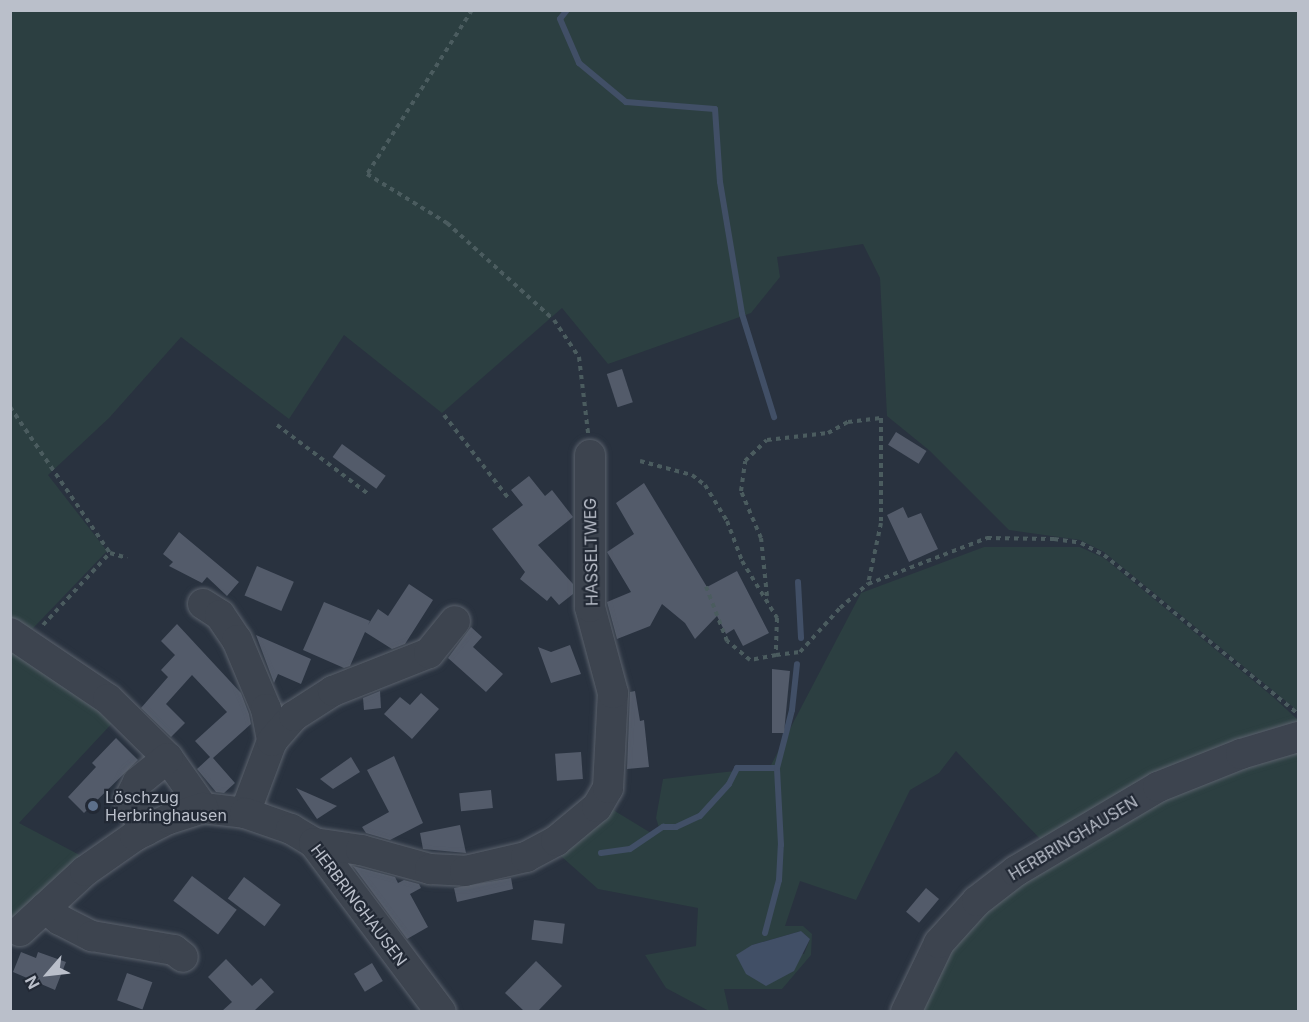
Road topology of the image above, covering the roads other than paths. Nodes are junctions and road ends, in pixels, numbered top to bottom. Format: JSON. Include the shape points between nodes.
{"nodes":[{"id":1,"x":591,"y":455,"type":"road end"},
{"id":2,"x":203,"y":604,"type":"dead end"},
{"id":3,"x":455,"y":621,"type":"dead end"},
{"id":4,"x":19,"y":638,"type":"edge"},
{"id":5,"x":1299,"y":737,"type":"edge"},
{"id":6,"x":272,"y":741,"type":"junction"},
{"id":7,"x":168,"y":758,"type":"junction"},
{"id":8,"x":203,"y":808,"type":"junction"},
{"id":9,"x":245,"y":813,"type":"junction"},
{"id":10,"x":145,"y":831,"type":"junction"},
{"id":11,"x":314,"y":843,"type":"junction"},
{"id":12,"x":45,"y":908,"type":"junction"},
{"id":13,"x":20,"y":931,"type":"dead end"},
{"id":14,"x":183,"y":957,"type":"dead end"},
{"id":15,"x":441,"y":1011,"type":"edge"},
{"id":16,"x":906,"y":1011,"type":"edge"}],
"edges":[{"from":1,"to":11,"type":"street","name":"HASSELTWEG","via":[[590,607],[613,693],[608,788],[597,807],[556,841],[526,857],[465,871],[430,869],[361,850]]},
{"from":2,"to":6,"type":"street","via":[[220,615],[237,640],[266,709]]},
{"from":3,"to":6,"type":"street","via":[[429,653],[333,690],[294,716]]},
{"from":4,"to":7,"type":"street","via":[[108,699]]},
{"from":5,"to":16,"type":"street","name":"HERBRINGHAUSEN","via":[[1241,754],[1158,788],[1016,871],[978,901],[939,944]]},
{"from":6,"to":9,"type":"street"},
{"from":7,"to":8,"type":"street"},
{"from":7,"to":10,"type":"street","via":[[138,782],[129,800]]},
{"from":8,"to":9,"type":"street","name":"HERBRINGHAUSEN"},
{"from":8,"to":10,"type":"street"},
{"from":9,"to":11,"type":"street","name":"HERBRINGHAUSEN","via":[[291,829]]},
{"from":10,"to":12,"type":"street","via":[[85,871]]},
{"from":11,"to":15,"type":"street","name":"HERBRINGHAUSEN"},
{"from":12,"to":13,"type":"street"},
{"from":12,"to":14,"type":"street","via":[[92,936],[174,950]]}]}
